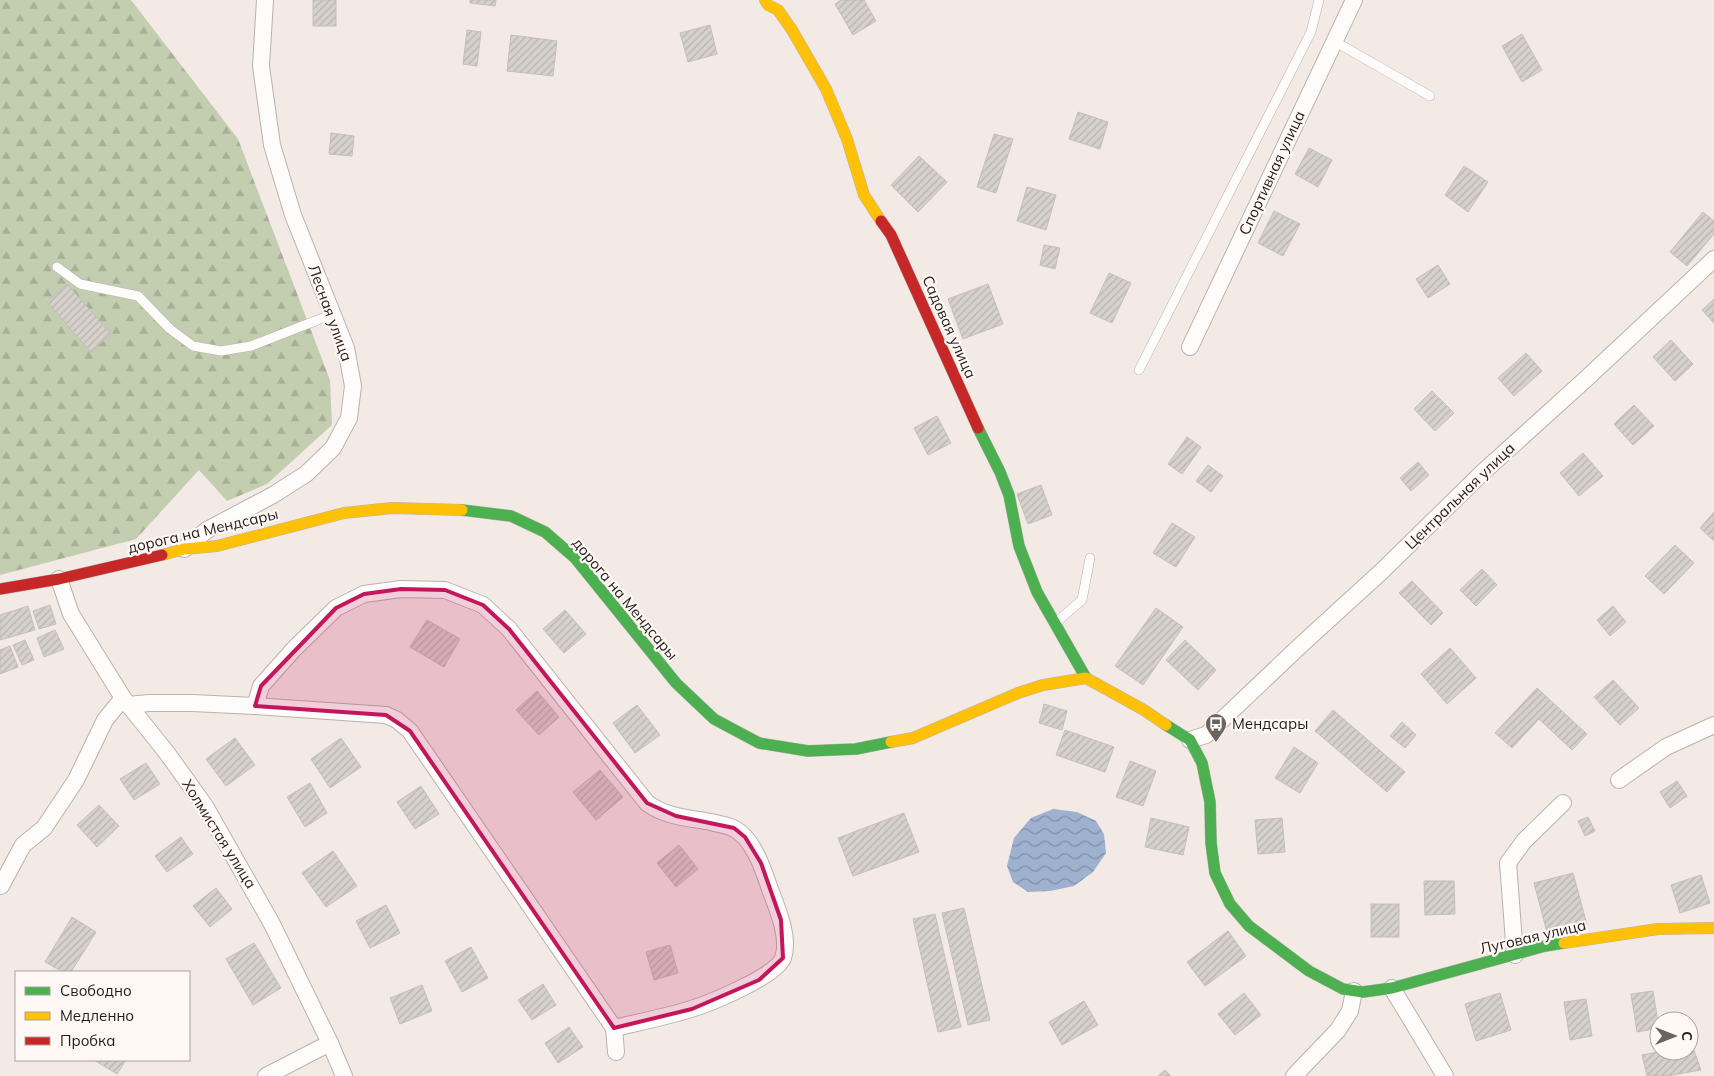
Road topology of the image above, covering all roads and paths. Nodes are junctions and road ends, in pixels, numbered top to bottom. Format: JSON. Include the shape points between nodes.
{"nodes":[{"id":1,"x":265,"y":0,"type":"edge"},
{"id":2,"x":765,"y":0,"type":"edge"},
{"id":3,"x":1319,"y":0,"type":"edge"},
{"id":4,"x":1354,"y":0,"type":"edge"},
{"id":5,"x":1334,"y":41,"type":"junction"},
{"id":6,"x":1430,"y":96,"type":"dead end"},
{"id":7,"x":1714,"y":259,"type":"edge"},
{"id":8,"x":57,"y":267,"type":"dead end"},
{"id":9,"x":333,"y":314,"type":"junction"},
{"id":10,"x":1190,"y":347,"type":"dead end"},
{"id":11,"x":1139,"y":370,"type":"dead end"},
{"id":12,"x":184,"y":549,"type":"junction"},
{"id":13,"x":1090,"y":558,"type":"dead end"},
{"id":14,"x":59,"y":579,"type":"junction"},
{"id":15,"x":0,"y":589,"type":"edge"},
{"id":16,"x":1054,"y":624,"type":"junction"},
{"id":17,"x":1086,"y":678,"type":"junction"},
{"id":18,"x":125,"y":702,"type":"junction"},
{"id":19,"x":255,"y":706,"type":"junction"},
{"id":20,"x":1714,"y":725,"type":"edge"},
{"id":21,"x":1190,"y":740,"type":"junction"},
{"id":22,"x":1619,"y":780,"type":"dead end"},
{"id":23,"x":1563,"y":803,"type":"dead end"},
{"id":24,"x":1,"y":886,"type":"dead end"},
{"id":25,"x":1714,"y":928,"type":"edge"},
{"id":26,"x":1516,"y":955,"type":"junction"},
{"id":27,"x":1392,"y":988,"type":"junction"},
{"id":28,"x":1354,"y":991,"type":"junction"},
{"id":29,"x":614,"y":1028,"type":"junction"},
{"id":30,"x":330,"y":1043,"type":"junction"},
{"id":31,"x":616,"y":1052,"type":"dead end"},
{"id":32,"x":266,"y":1076,"type":"edge"},
{"id":33,"x":344,"y":1076,"type":"edge"},
{"id":34,"x":1294,"y":1076,"type":"edge"},
{"id":35,"x":1445,"y":1076,"type":"edge"}],
"edges":[{"from":1,"to":9,"type":"street","name":"Лесная улица","via":[[261,66],[272,145],[293,215]]},
{"from":2,"to":16,"type":"street","name":"Садовая улица","via":[[788,24],[826,90],[847,139],[864,195],[891,235],[968,409],[1000,472],[1009,495],[1019,546]]},
{"from":3,"to":11,"type":"lane","via":[[1311,32]]},
{"from":4,"to":5,"type":"street","name":"Спортивная улица"},
{"from":5,"to":6,"type":"lane"},
{"from":5,"to":10,"type":"street","name":"Спортивная улица"},
{"from":7,"to":21,"type":"street","name":"Центральная улица","via":[[1206,735]]},
{"from":8,"to":9,"type":"lane","via":[[80,284],[138,296],[192,346],[221,352],[251,346]]},
{"from":9,"to":12,"type":"street","name":"Лесная улица","via":[[346,348],[354,386],[349,418],[334,448],[306,474],[207,530]]},
{"from":12,"to":14,"type":"street","name":"дорога на Мендсары"},
{"from":12,"to":17,"type":"street","name":"дорога на Мендсары","via":[[217,546],[344,513],[382,509],[476,511],[511,516],[546,532],[575,558],[676,683],[714,718],[759,743],[808,751],[856,748],[913,738],[1018,693]]},
{"from":13,"to":16,"type":"lane","via":[[1082,600]]},
{"from":14,"to":15,"type":"street","name":"дорога на Мендсары"},
{"from":14,"to":18,"type":"street","name":"Холмистая улица","via":[[71,614]]},
{"from":16,"to":17,"type":"street","name":"Садовая улица"},
{"from":17,"to":21,"type":"street"},
{"from":18,"to":19,"type":"street"},
{"from":18,"to":24,"type":"street","via":[[105,720],[76,780],[44,828],[23,845]]},
{"from":18,"to":30,"type":"street","name":"Холмистая улица","via":[[205,806],[272,924]]},
{"from":19,"to":29,"type":"street","via":[[386,715],[410,731]]},
{"from":19,"to":29,"type":"street","via":[[261,686],[336,608],[364,594],[400,588],[445,590],[483,605],[509,629],[647,803],[676,816],[734,828],[745,837],[761,863],[781,920],[785,943],[783,958],[774,970],[759,980],[692,1008]]},
{"from":20,"to":22,"type":"street","via":[[1666,747]]},
{"from":21,"to":28,"type":"street","via":[[1202,763],[1210,802],[1215,873],[1230,904],[1249,926],[1309,971]]},
{"from":23,"to":26,"type":"street","via":[[1524,841],[1508,863]]},
{"from":25,"to":26,"type":"street","name":"Луговая улица","via":[[1625,933],[1545,946]]},
{"from":26,"to":27,"type":"street","name":"Луговая улица"},
{"from":27,"to":28,"type":"street","name":"Луговая улица"},
{"from":27,"to":35,"type":"street"},
{"from":28,"to":34,"type":"street","via":[[1350,1011],[1338,1030]]},
{"from":29,"to":31,"type":"street"},
{"from":30,"to":32,"type":"street"},
{"from":30,"to":33,"type":"street","name":"Холмистая улица"}]}
